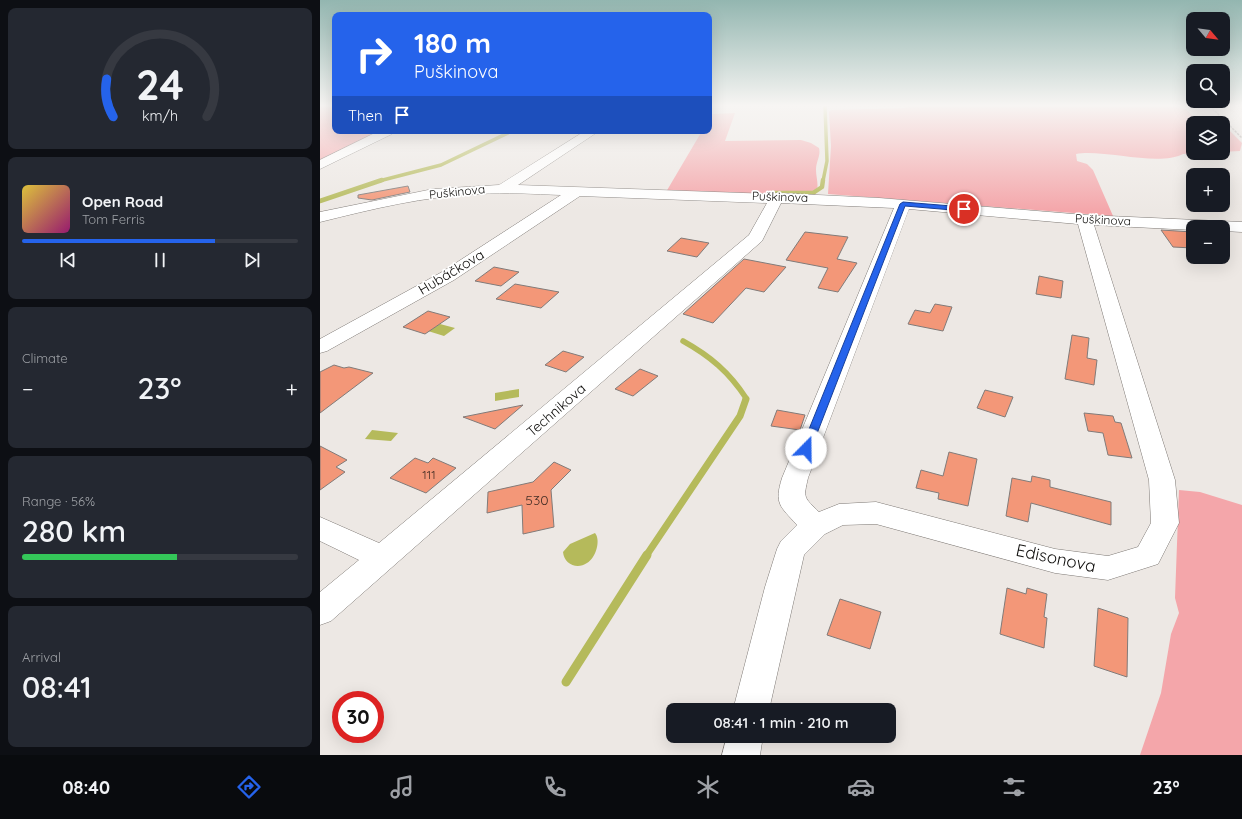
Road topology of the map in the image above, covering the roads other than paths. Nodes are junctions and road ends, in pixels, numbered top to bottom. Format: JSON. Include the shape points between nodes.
{"nodes":[{"id":1,"x":368,"y":141,"type":"edge"},
{"id":2,"x":577,"y":141,"type":"edge"},
{"id":3,"x":320,"y":165,"type":"edge"},
{"id":4,"x":502,"y":189,"type":"junction"},
{"id":5,"x":578,"y":191,"type":"junction"},
{"id":6,"x":777,"y":197,"type":"junction"},
{"id":7,"x":903,"y":204,"type":"junction"},
{"id":8,"x":320,"y":216,"type":"edge"},
{"id":9,"x":1085,"y":220,"type":"junction"},
{"id":10,"x":1242,"y":227,"type":"edge"},
{"id":11,"x":320,"y":347,"type":"edge"},
{"id":12,"x":815,"y":526,"type":"junction"},
{"id":13,"x":320,"y":528,"type":"edge"},
{"id":14,"x":382,"y":558,"type":"junction"},
{"id":15,"x":320,"y":611,"type":"edge"},
{"id":16,"x":753,"y":703,"type":"edge"},
{"id":17,"x":744,"y":743,"type":"edge"},
{"id":18,"x":741,"y":755,"type":"edge"}],
"edges":[{"from":1,"to":3,"type":"street"},
{"from":2,"to":4,"type":"street"},
{"from":4,"to":5,"type":"street","name":"Puškinova"},
{"from":4,"to":8,"type":"street","name":"Puškinova","via":[[472,188],[373,204]]},
{"from":5,"to":6,"type":"street","name":"Puškinova"},
{"from":5,"to":11,"type":"street","name":"Hubáčkova","via":[[448,276]]},
{"from":6,"to":7,"type":"street","name":"Puškinova"},
{"from":6,"to":14,"type":"street","name":"Technikova","via":[[756,238]]},
{"from":7,"to":9,"type":"street","name":"Puškinova"},
{"from":7,"to":12,"type":"street","via":[[794,478],[792,502]]},
{"from":9,"to":10,"type":"street","name":"Puškinova"},
{"from":9,"to":12,"type":"street","name":"Edisonova","via":[[1162,480],[1165,523],[1148,556],[1108,568],[1055,561],[876,513],[840,515]]},
{"from":12,"to":16,"type":"street","name":"Edisonova","via":[[791,550]]},
{"from":13,"to":14,"type":"street"},
{"from":14,"to":15,"type":"street","name":"Technikova"},
{"from":17,"to":18,"type":"street"}]}
